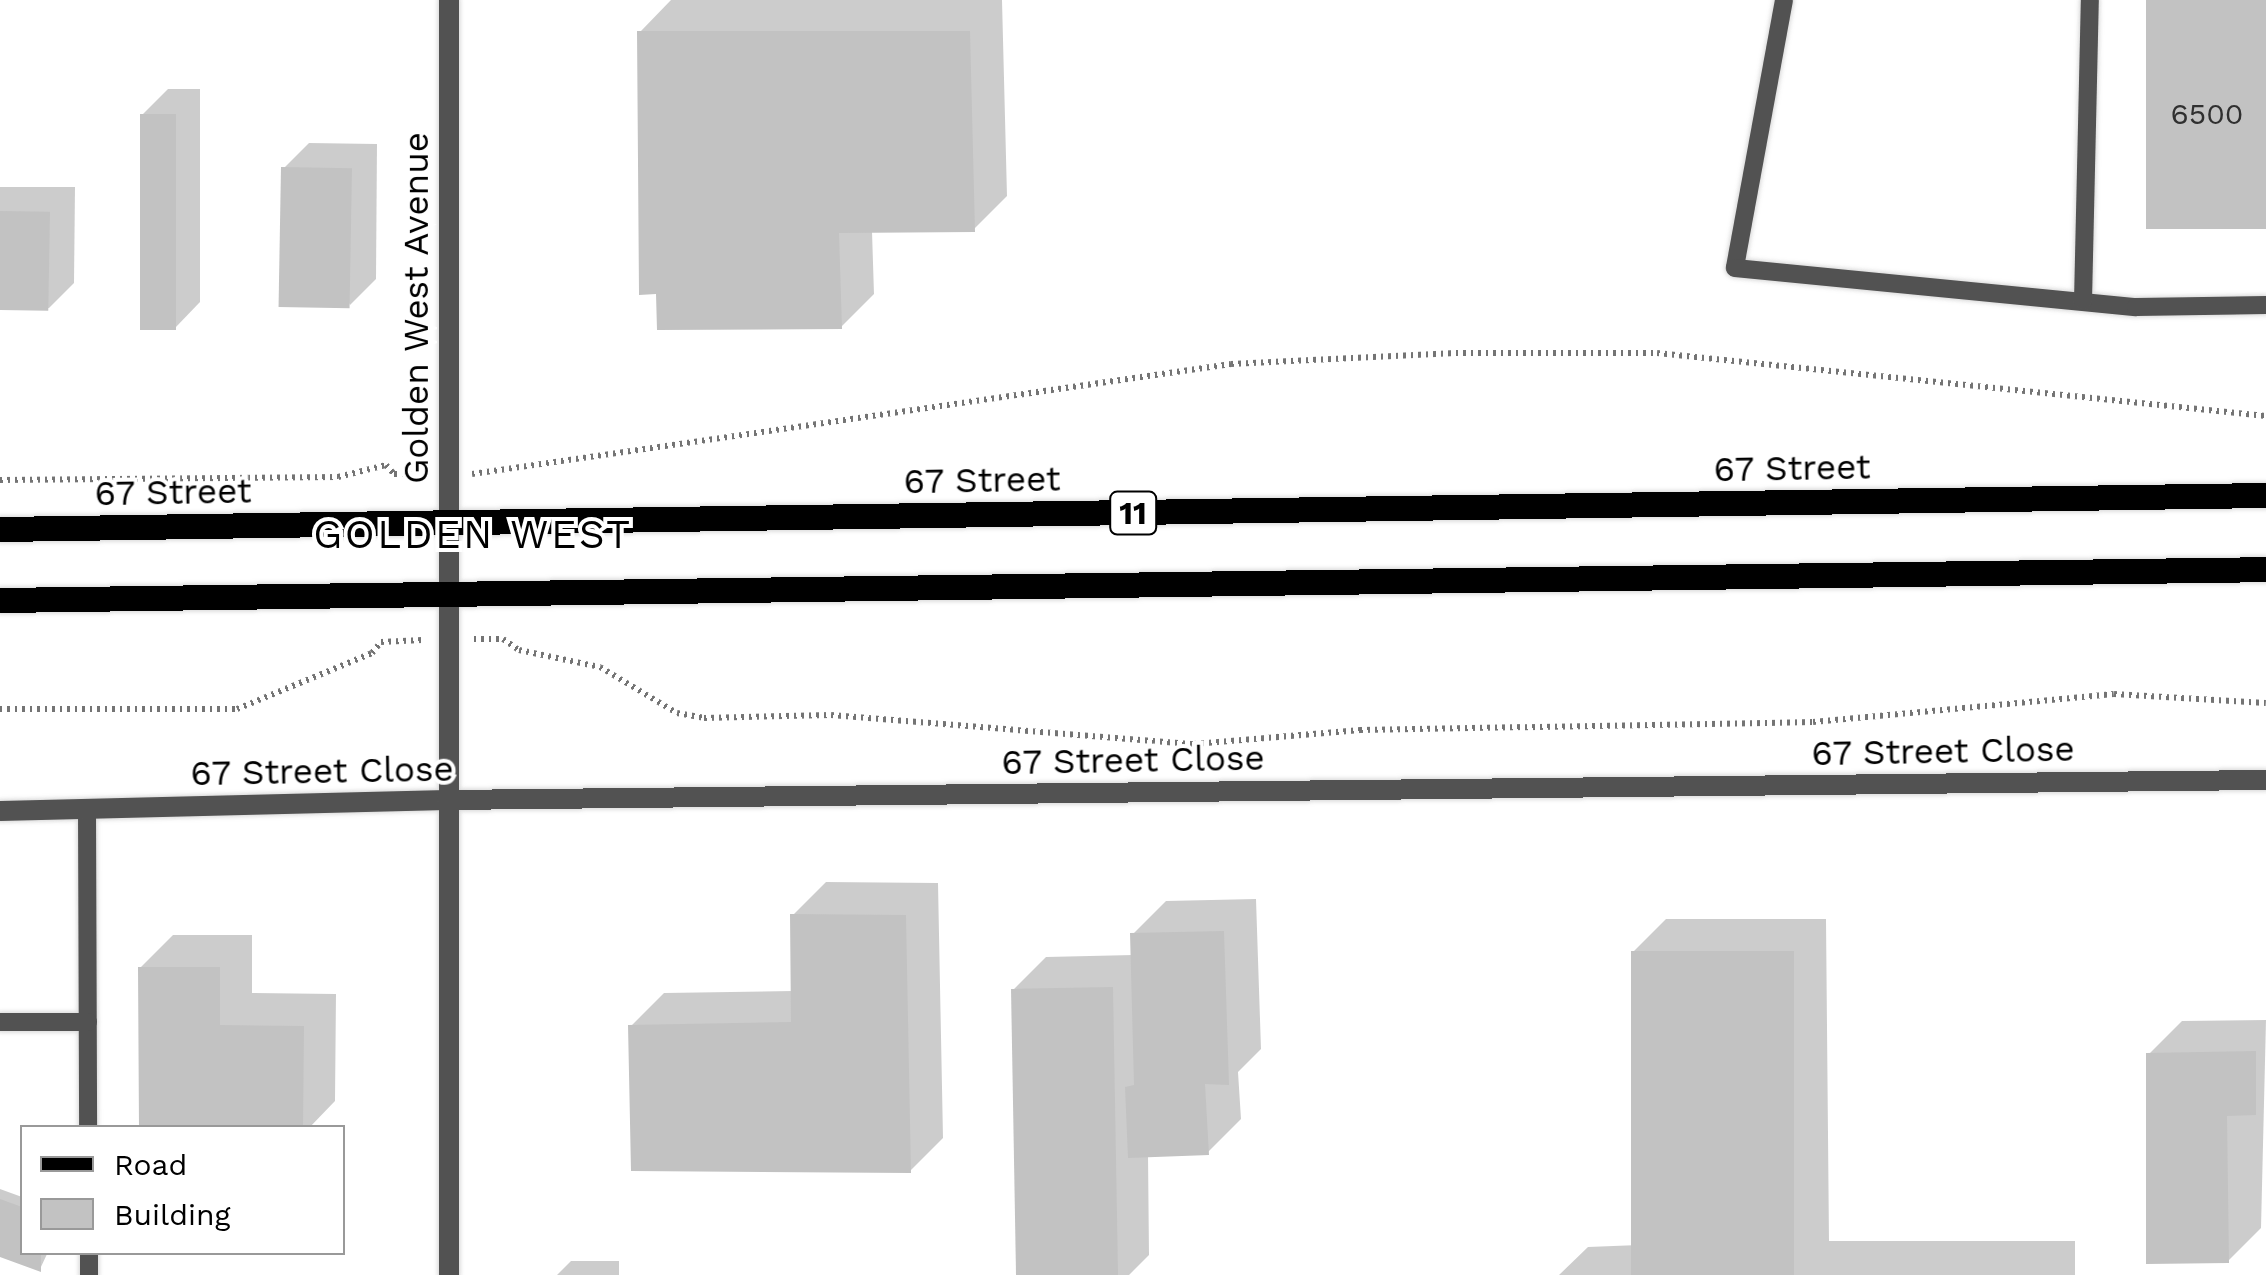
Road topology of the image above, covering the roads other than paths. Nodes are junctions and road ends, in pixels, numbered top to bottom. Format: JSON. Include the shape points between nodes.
{"nodes":[{"id":1,"x":449,"y":0,"type":"edge"},
{"id":2,"x":1784,"y":0,"type":"edge"},
{"id":3,"x":2090,"y":0,"type":"edge"},
{"id":4,"x":2083,"y":301,"type":"junction"},
{"id":5,"x":2266,"y":305,"type":"edge"},
{"id":6,"x":2266,"y":495,"type":"edge"},
{"id":7,"x":449,"y":524,"type":"junction"},
{"id":8,"x":0,"y":530,"type":"edge"},
{"id":9,"x":2266,"y":568,"type":"edge"},
{"id":10,"x":449,"y":592,"type":"junction"},
{"id":11,"x":0,"y":600,"type":"edge"},
{"id":12,"x":2266,"y":780,"type":"edge"},
{"id":13,"x":446,"y":800,"type":"junction"},
{"id":14,"x":87,"y":809,"type":"junction"},
{"id":15,"x":0,"y":811,"type":"edge"},
{"id":16,"x":0,"y":1022,"type":"edge"},
{"id":17,"x":88,"y":1022,"type":"junction"},
{"id":18,"x":88,"y":1125,"type":"edge"},
{"id":19,"x":449,"y":1275,"type":"edge"}],
"edges":[{"from":1,"to":7,"type":"street","name":"Golden West Avenue"},
{"from":2,"to":4,"type":"lane","via":[[1735,268]]},
{"from":3,"to":4,"type":"lane"},
{"from":4,"to":5,"type":"lane"},
{"from":6,"to":7,"type":"main road","name":"67 Street","number":"11"},
{"from":7,"to":8,"type":"main road","name":"67 Street","number":"11"},
{"from":7,"to":10,"type":"street","name":"Golden West Avenue"},
{"from":9,"to":10,"type":"main road","number":"11"},
{"from":10,"to":11,"type":"main road","number":"11"},
{"from":10,"to":13,"type":"street","name":"Golden West Avenue"},
{"from":12,"to":13,"type":"street","name":"67 Street Close"},
{"from":13,"to":14,"type":"street","name":"67 Street Close"},
{"from":13,"to":19,"type":"street","name":"Golden West Avenue"},
{"from":14,"to":15,"type":"street","name":"67 Street Close"},
{"from":14,"to":17,"type":"lane"},
{"from":16,"to":17,"type":"lane"},
{"from":17,"to":18,"type":"lane"}]}
